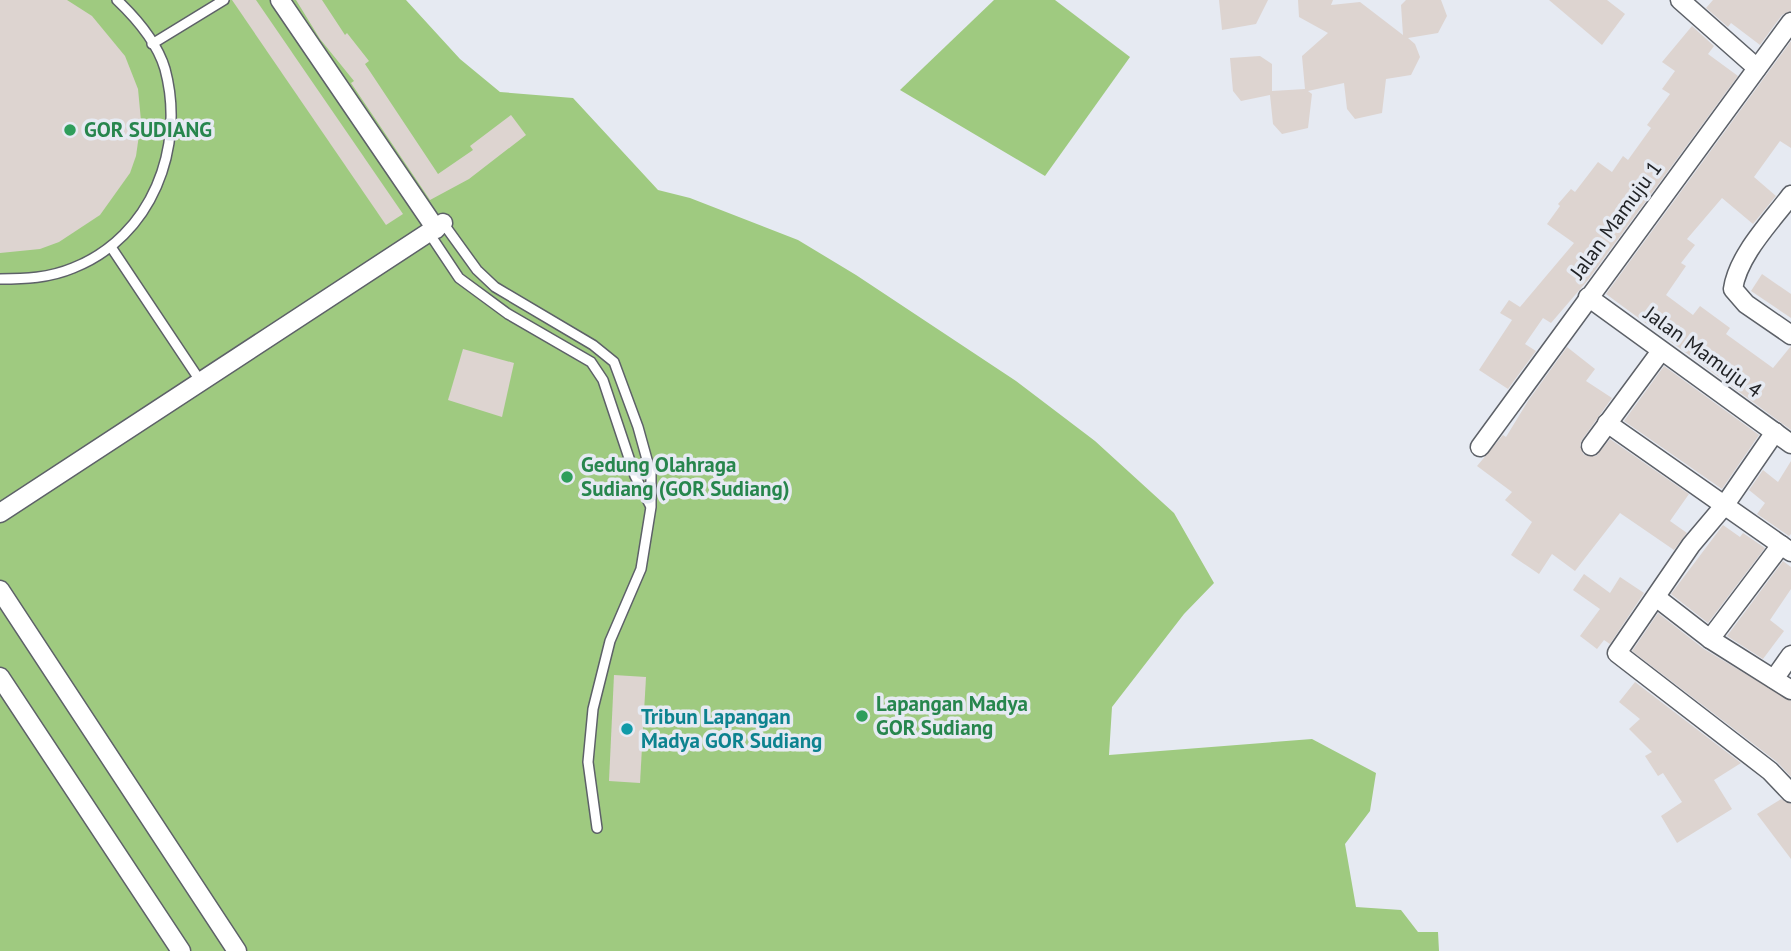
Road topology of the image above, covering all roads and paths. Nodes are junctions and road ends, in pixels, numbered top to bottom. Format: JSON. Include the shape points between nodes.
{"nodes":[{"id":1,"x":117,"y":0,"type":"edge"},
{"id":2,"x":224,"y":0,"type":"edge"},
{"id":3,"x":280,"y":0,"type":"edge"},
{"id":4,"x":1680,"y":0,"type":"edge"},
{"id":5,"x":1791,"y":22,"type":"edge"},
{"id":6,"x":152,"y":44,"type":"junction"},
{"id":7,"x":1757,"y":68,"type":"junction"},
{"id":8,"x":1791,"y":195,"type":"edge"},
{"id":9,"x":436,"y":228,"type":"junction"},
{"id":10,"x":111,"y":247,"type":"junction"},
{"id":11,"x":0,"y":279,"type":"edge"},
{"id":12,"x":1588,"y":297,"type":"junction"},
{"id":13,"x":1791,"y":335,"type":"edge"},
{"id":14,"x":1661,"y":351,"type":"junction"},
{"id":15,"x":201,"y":382,"type":"junction"},
{"id":16,"x":1607,"y":423,"type":"junction"},
{"id":17,"x":1775,"y":432,"type":"junction"},
{"id":18,"x":1791,"y":444,"type":"edge"},
{"id":19,"x":1591,"y":446,"type":"dead end"},
{"id":20,"x":1480,"y":447,"type":"dead end"},
{"id":21,"x":1724,"y":506,"type":"junction"},
{"id":22,"x":651,"y":507,"type":"junction"},
{"id":23,"x":0,"y":513,"type":"edge"},
{"id":24,"x":1786,"y":548,"type":"edge"},
{"id":25,"x":0,"y":590,"type":"edge"},
{"id":26,"x":1657,"y":598,"type":"junction"},
{"id":27,"x":1710,"y":639,"type":"junction"},
{"id":28,"x":1791,"y":655,"type":"edge"},
{"id":29,"x":0,"y":677,"type":"edge"},
{"id":30,"x":1774,"y":679,"type":"junction"},
{"id":31,"x":1791,"y":690,"type":"edge"},
{"id":32,"x":1788,"y":782,"type":"edge"},
{"id":33,"x":597,"y":828,"type":"dead end"},
{"id":34,"x":181,"y":951,"type":"edge"},
{"id":35,"x":237,"y":951,"type":"edge"}],
"edges":[{"from":1,"to":6,"type":"lane","via":[[141,23]]},
{"from":2,"to":6,"type":"lane"},
{"from":3,"to":9,"type":"street"},
{"from":4,"to":7,"type":"street"},
{"from":5,"to":7,"type":"street","name":"Jalan Mamuju 1"},
{"from":6,"to":10,"type":"lane","via":[[164,67],[173,116],[167,165],[145,211]]},
{"from":7,"to":12,"type":"street","name":"Jalan Mamuju 1"},
{"from":8,"to":13,"type":"street","via":[[1743,261],[1733,289],[1746,304]]},
{"from":9,"to":15,"type":"street"},
{"from":9,"to":22,"type":"lane","via":[[459,278],[509,314],[591,362],[603,380],[635,476]]},
{"from":9,"to":22,"type":"lane","via":[[495,287],[614,362],[651,474]]},
{"from":10,"to":11,"type":"lane","via":[[74,268],[33,279]]},
{"from":10,"to":15,"type":"lane"},
{"from":12,"to":14,"type":"street","name":"Jalan Mamuju 4"},
{"from":12,"to":20,"type":"street","name":"Jalan Mamuju 1"},
{"from":14,"to":16,"type":"street"},
{"from":14,"to":17,"type":"street","name":"Jalan Mamuju 4"},
{"from":15,"to":23,"type":"street"},
{"from":16,"to":19,"type":"street"},
{"from":16,"to":21,"type":"street"},
{"from":17,"to":18,"type":"street","name":"Jalan Mamuju 4"},
{"from":17,"to":21,"type":"street"},
{"from":21,"to":24,"type":"street"},
{"from":21,"to":26,"type":"street","via":[[1691,545]]},
{"from":22,"to":33,"type":"lane","via":[[641,569],[611,641],[593,709],[588,762]]},
{"from":24,"to":27,"type":"street"},
{"from":25,"to":35,"type":"street"},
{"from":26,"to":27,"type":"street"},
{"from":26,"to":32,"type":"street","via":[[1619,649],[1620,658]]},
{"from":27,"to":30,"type":"street"},
{"from":28,"to":30,"type":"street"},
{"from":29,"to":34,"type":"street"},
{"from":30,"to":31,"type":"street"}]}
